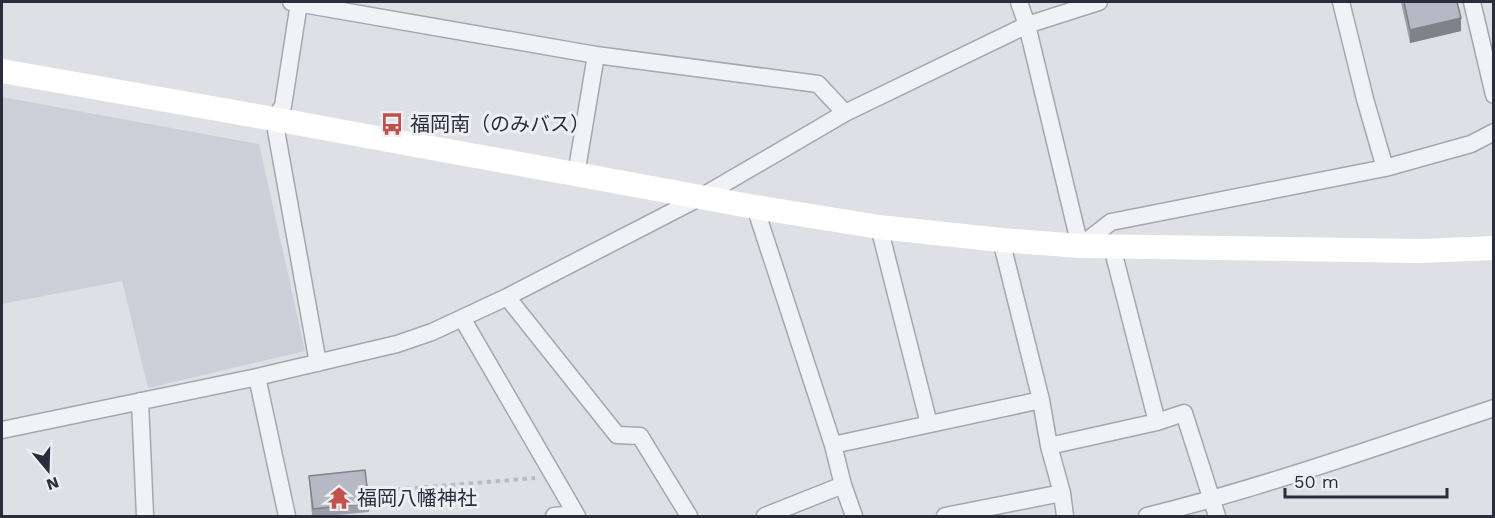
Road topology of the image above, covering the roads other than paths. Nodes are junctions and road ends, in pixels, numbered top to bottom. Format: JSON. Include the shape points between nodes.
{"nodes":[{"id":1,"x":295,"y":2,"type":"edge"},
{"id":2,"x":1019,"y":2,"type":"edge"},
{"id":3,"x":1099,"y":2,"type":"edge"},
{"id":4,"x":1341,"y":2,"type":"edge"},
{"id":5,"x":1472,"y":2,"type":"edge"},
{"id":6,"x":1027,"y":25,"type":"junction"},
{"id":7,"x":596,"y":55,"type":"junction"},
{"id":8,"x":2,"y":71,"type":"edge"},
{"id":9,"x":1494,"y":94,"type":"edge"},
{"id":10,"x":845,"y":113,"type":"junction"},
{"id":11,"x":274,"y":118,"type":"junction"},
{"id":12,"x":1494,"y":132,"type":"edge"},
{"id":13,"x":1385,"y":168,"type":"junction"},
{"id":14,"x":576,"y":175,"type":"junction"},
{"id":15,"x":701,"y":197,"type":"junction"},
{"id":16,"x":756,"y":207,"type":"junction"},
{"id":17,"x":879,"y":227,"type":"junction"},
{"id":18,"x":1000,"y":240,"type":"junction"},
{"id":19,"x":1080,"y":246,"type":"junction"},
{"id":20,"x":1112,"y":246,"type":"junction"},
{"id":21,"x":1494,"y":248,"type":"edge"},
{"id":22,"x":507,"y":297,"type":"junction"},
{"id":23,"x":462,"y":318,"type":"junction"},
{"id":24,"x":318,"y":363,"type":"junction"},
{"id":25,"x":257,"y":377,"type":"junction"},
{"id":26,"x":1041,"y":400,"type":"junction"},
{"id":27,"x":140,"y":401,"type":"junction"},
{"id":28,"x":1494,"y":408,"type":"edge"},
{"id":29,"x":1157,"y":422,"type":"junction"},
{"id":30,"x":929,"y":424,"type":"junction"},
{"id":31,"x":2,"y":430,"type":"edge"},
{"id":32,"x":834,"y":445,"type":"junction"},
{"id":33,"x":1049,"y":446,"type":"junction"},
{"id":34,"x":843,"y":485,"type":"junction"},
{"id":35,"x":1062,"y":493,"type":"junction"},
{"id":36,"x":1211,"y":500,"type":"junction"},
{"id":37,"x":576,"y":515,"type":"edge"},
{"id":38,"x":145,"y":516,"type":"edge"},
{"id":39,"x":286,"y":516,"type":"edge"},
{"id":40,"x":554,"y":516,"type":"edge"},
{"id":41,"x":689,"y":516,"type":"edge"},
{"id":42,"x":765,"y":516,"type":"edge"},
{"id":43,"x":854,"y":516,"type":"edge"},
{"id":44,"x":945,"y":516,"type":"edge"},
{"id":45,"x":1065,"y":516,"type":"edge"},
{"id":46,"x":1147,"y":516,"type":"edge"},
{"id":47,"x":1217,"y":516,"type":"edge"}],
"edges":[{"from":1,"to":7,"type":"street"},
{"from":1,"to":11,"type":"street","via":[[283,106]]},
{"from":2,"to":6,"type":"street"},
{"from":3,"to":6,"type":"street"},
{"from":4,"to":13,"type":"street"},
{"from":5,"to":9,"type":"street"},
{"from":6,"to":10,"type":"street"},
{"from":6,"to":19,"type":"street"},
{"from":7,"to":10,"type":"street","via":[[818,84]]},
{"from":7,"to":14,"type":"street"},
{"from":8,"to":11,"type":"street"},
{"from":10,"to":15,"type":"street"},
{"from":11,"to":14,"type":"street"},
{"from":11,"to":24,"type":"street"},
{"from":12,"to":13,"type":"street","via":[[1471,144]]},
{"from":13,"to":19,"type":"street","via":[[1111,222]]},
{"from":14,"to":15,"type":"street"},
{"from":15,"to":16,"type":"street"},
{"from":15,"to":22,"type":"street"},
{"from":16,"to":17,"type":"street"},
{"from":16,"to":32,"type":"street"},
{"from":17,"to":18,"type":"street"},
{"from":17,"to":30,"type":"street"},
{"from":18,"to":19,"type":"street"},
{"from":18,"to":26,"type":"street"},
{"from":19,"to":20,"type":"street"},
{"from":20,"to":21,"type":"street","via":[[1420,251]]},
{"from":20,"to":29,"type":"street"},
{"from":22,"to":23,"type":"street"},
{"from":22,"to":41,"type":"street","via":[[617,435],[640,436]]},
{"from":23,"to":24,"type":"street","via":[[397,344]]},
{"from":23,"to":37,"type":"street"},
{"from":24,"to":25,"type":"street"},
{"from":25,"to":27,"type":"street"},
{"from":25,"to":39,"type":"street"},
{"from":26,"to":30,"type":"street"},
{"from":26,"to":33,"type":"street"},
{"from":27,"to":31,"type":"street"},
{"from":27,"to":38,"type":"street"},
{"from":28,"to":36,"type":"street"},
{"from":29,"to":33,"type":"street"},
{"from":29,"to":36,"type":"street","via":[[1184,413]]},
{"from":30,"to":32,"type":"street"},
{"from":32,"to":34,"type":"street"},
{"from":33,"to":35,"type":"street"},
{"from":34,"to":42,"type":"street"},
{"from":34,"to":43,"type":"street"},
{"from":35,"to":44,"type":"street"},
{"from":35,"to":45,"type":"street"},
{"from":36,"to":46,"type":"street"},
{"from":36,"to":47,"type":"street"},
{"from":37,"to":40,"type":"street"}]}
